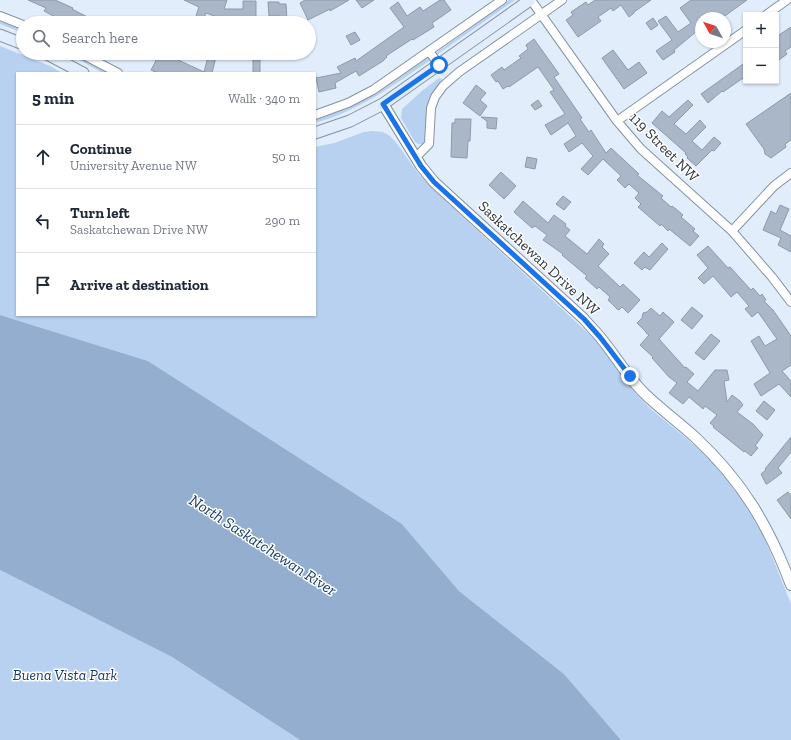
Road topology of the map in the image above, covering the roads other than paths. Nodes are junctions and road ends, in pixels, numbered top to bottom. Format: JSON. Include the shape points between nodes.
{"nodes":[{"id":1,"x":502,"y":0,"type":"edge"},
{"id":2,"x":531,"y":0,"type":"edge"},
{"id":3,"x":562,"y":0,"type":"edge"},
{"id":4,"x":788,"y":0,"type":"edge"},
{"id":5,"x":770,"y":12,"type":"edge"},
{"id":6,"x":542,"y":14,"type":"junction"},
{"id":7,"x":0,"y":16,"type":"edge"},
{"id":8,"x":16,"y":22,"type":"edge"},
{"id":9,"x":743,"y":32,"type":"edge"},
{"id":10,"x":0,"y":35,"type":"edge"},
{"id":11,"x":16,"y":41,"type":"edge"},
{"id":12,"x":429,"y":51,"type":"junction"},
{"id":13,"x":58,"y":60,"type":"edge"},
{"id":14,"x":93,"y":60,"type":"edge"},
{"id":15,"x":439,"y":65,"type":"junction"},
{"id":16,"x":81,"y":72,"type":"edge"},
{"id":17,"x":116,"y":72,"type":"edge"},
{"id":18,"x":383,"y":104,"type":"junction"},
{"id":19,"x":316,"y":115,"type":"edge"},
{"id":20,"x":617,"y":121,"type":"junction"},
{"id":21,"x":316,"y":133,"type":"edge"},
{"id":22,"x":416,"y":157,"type":"junction"},
{"id":23,"x":791,"y":173,"type":"edge"},
{"id":24,"x":732,"y":231,"type":"junction"},
{"id":25,"x":791,"y":302,"type":"edge"},
{"id":26,"x":791,"y":585,"type":"edge"}],
"edges":[{"from":1,"to":12,"type":"street"},
{"from":2,"to":6,"type":"street","name":"119 Street NW"},
{"from":2,"to":15,"type":"main road"},
{"from":3,"to":6,"type":"street"},
{"from":4,"to":5,"type":"street"},
{"from":6,"to":20,"type":"street","name":"119 Street NW"},
{"from":6,"to":22,"type":"street","via":[[443,86],[431,108],[429,144]]},
{"from":7,"to":8,"type":"street"},
{"from":9,"to":20,"type":"street"},
{"from":10,"to":11,"type":"main road"},
{"from":12,"to":15,"type":"street"},
{"from":12,"to":19,"type":"street","via":[[373,90],[348,103]]},
{"from":13,"to":16,"type":"main road"},
{"from":14,"to":17,"type":"street"},
{"from":15,"to":18,"type":"main road"},
{"from":18,"to":21,"type":"main road","via":[[350,121]]},
{"from":18,"to":22,"type":"street","name":"Saskatchewan Drive NW"},
{"from":20,"to":24,"type":"street","name":"119 Street NW","via":[[642,149]]},
{"from":22,"to":26,"type":"street","name":"Saskatchewan Drive NW","via":[[434,182],[584,319],[643,392],[715,456],[750,500],[767,529]]},
{"from":23,"to":24,"type":"street","via":[[774,186]]},
{"from":24,"to":25,"type":"street","name":"119 Street NW"}]}
